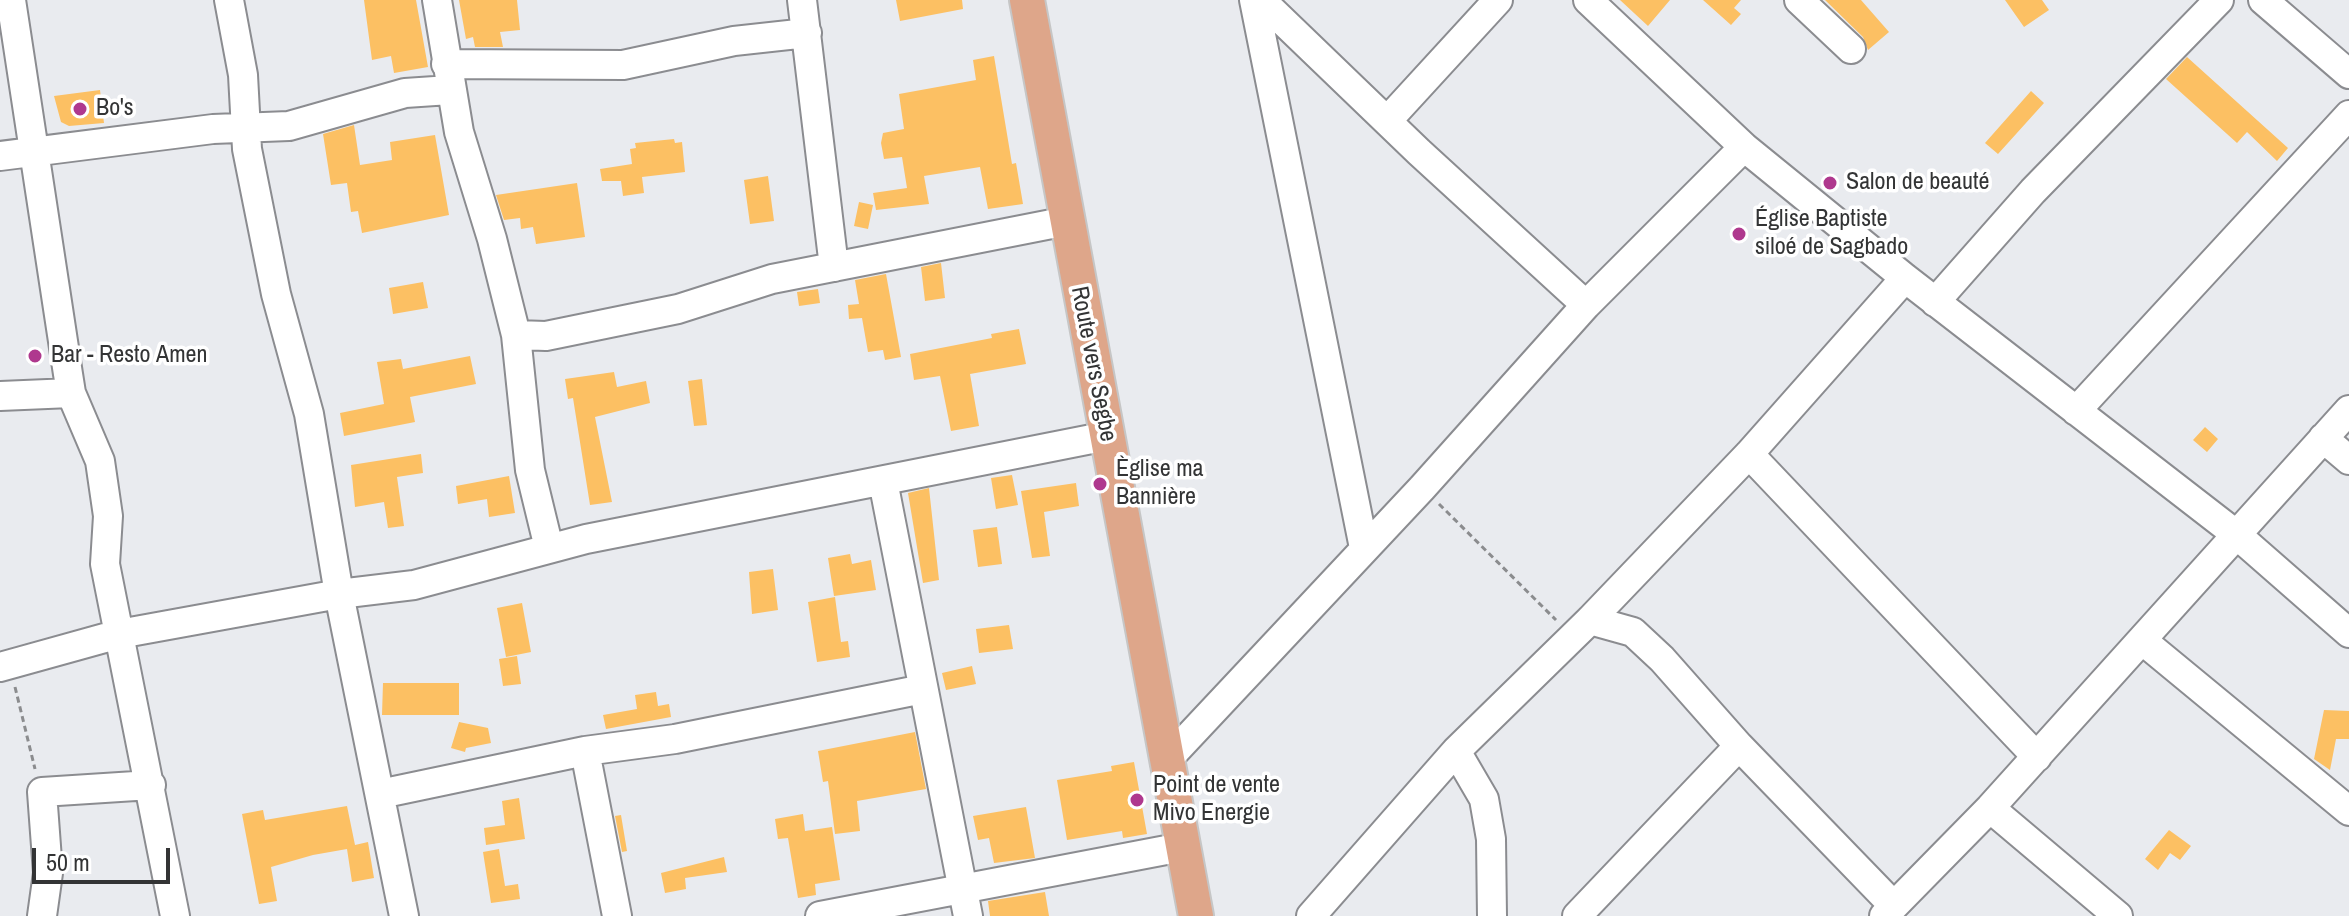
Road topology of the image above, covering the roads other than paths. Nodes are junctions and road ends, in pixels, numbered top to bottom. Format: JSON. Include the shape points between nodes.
{"nodes":[{"id":1,"x":11,"y":0,"type":"edge"},
{"id":2,"x":229,"y":0,"type":"edge"},
{"id":3,"x":437,"y":0,"type":"edge"},
{"id":4,"x":802,"y":0,"type":"edge"},
{"id":5,"x":1027,"y":0,"type":"edge"},
{"id":6,"x":1254,"y":0,"type":"edge"},
{"id":7,"x":1261,"y":0,"type":"edge"},
{"id":8,"x":1498,"y":0,"type":"edge"},
{"id":9,"x":1588,"y":0,"type":"edge"},
{"id":10,"x":1799,"y":0,"type":"edge"},
{"id":11,"x":2219,"y":0,"type":"edge"},
{"id":12,"x":2263,"y":0,"type":"edge"},
{"id":13,"x":807,"y":33,"type":"junction"},
{"id":14,"x":1851,"y":49,"type":"dead end"},
{"id":15,"x":2349,"y":74,"type":"edge"},
{"id":16,"x":448,"y":77,"type":"junction"},
{"id":17,"x":2349,"y":115,"type":"edge"},
{"id":18,"x":1387,"y":121,"type":"junction"},
{"id":19,"x":245,"y":128,"type":"junction"},
{"id":20,"x":1744,"y":147,"type":"junction"},
{"id":21,"x":34,"y":151,"type":"junction"},
{"id":22,"x":0,"y":156,"type":"edge"},
{"id":23,"x":1067,"y":221,"type":"junction"},
{"id":24,"x":834,"y":267,"type":"junction"},
{"id":25,"x":1905,"y":278,"type":"junction"},
{"id":26,"x":1935,"y":302,"type":"junction"},
{"id":27,"x":1586,"y":305,"type":"junction"},
{"id":28,"x":516,"y":335,"type":"junction"},
{"id":29,"x":71,"y":393,"type":"junction"},
{"id":30,"x":0,"y":396,"type":"edge"},
{"id":31,"x":2349,"y":410,"type":"edge"},
{"id":32,"x":2076,"y":411,"type":"junction"},
{"id":33,"x":1107,"y":436,"type":"junction"},
{"id":34,"x":2323,"y":438,"type":"junction"},
{"id":35,"x":1749,"y":454,"type":"junction"},
{"id":36,"x":2349,"y":460,"type":"edge"},
{"id":37,"x":883,"y":481,"type":"junction"},
{"id":38,"x":2237,"y":535,"type":"junction"},
{"id":39,"x":549,"y":548,"type":"junction"},
{"id":40,"x":1364,"y":548,"type":"junction"},
{"id":41,"x":339,"y":594,"type":"junction"},
{"id":42,"x":1581,"y":628,"type":"junction"},
{"id":43,"x":2349,"y":633,"type":"edge"},
{"id":44,"x":119,"y":634,"type":"junction"},
{"id":45,"x":2143,"y":641,"type":"junction"},
{"id":46,"x":5,"y":666,"type":"edge"},
{"id":47,"x":923,"y":689,"type":"junction"},
{"id":48,"x":1739,"y":746,"type":"junction"},
{"id":49,"x":585,"y":751,"type":"junction"},
{"id":50,"x":1456,"y":751,"type":"junction"},
{"id":51,"x":2037,"y":757,"type":"junction"},
{"id":52,"x":1165,"y":762,"type":"junction"},
{"id":53,"x":151,"y":785,"type":"junction"},
{"id":54,"x":380,"y":794,"type":"junction"},
{"id":55,"x":1990,"y":808,"type":"junction"},
{"id":56,"x":2349,"y":811,"type":"edge"},
{"id":57,"x":1182,"y":847,"type":"junction"},
{"id":58,"x":965,"y":902,"type":"edge"},
{"id":59,"x":1889,"y":910,"type":"edge"},
{"id":60,"x":42,"y":916,"type":"edge"},
{"id":61,"x":175,"y":916,"type":"edge"},
{"id":62,"x":404,"y":916,"type":"edge"},
{"id":63,"x":617,"y":916,"type":"edge"},
{"id":64,"x":820,"y":916,"type":"edge"},
{"id":65,"x":1196,"y":916,"type":"edge"},
{"id":66,"x":1311,"y":916,"type":"edge"},
{"id":67,"x":1492,"y":916,"type":"edge"},
{"id":68,"x":1577,"y":916,"type":"edge"},
{"id":69,"x":2118,"y":916,"type":"edge"}],
"edges":[{"from":1,"to":21,"type":"street"},
{"from":2,"to":19,"type":"street","via":[[245,86]]},
{"from":3,"to":16,"type":"street"},
{"from":4,"to":13,"type":"street"},
{"from":5,"to":23,"type":"main road","name":"Route vers Segbe"},
{"from":6,"to":40,"type":"street"},
{"from":7,"to":18,"type":"street"},
{"from":8,"to":18,"type":"street"},
{"from":9,"to":20,"type":"street"},
{"from":10,"to":14,"type":"street"},
{"from":11,"to":26,"type":"street","via":[[2033,191]]},
{"from":12,"to":15,"type":"street"},
{"from":13,"to":16,"type":"street","via":[[734,41],[623,65]]},
{"from":13,"to":24,"type":"street"},
{"from":16,"to":19,"type":"street","via":[[289,126]]},
{"from":16,"to":28,"type":"street"},
{"from":17,"to":32,"type":"street"},
{"from":18,"to":27,"type":"street"},
{"from":19,"to":21,"type":"street"},
{"from":19,"to":41,"type":"street","via":[[276,294],[309,414]]},
{"from":20,"to":25,"type":"street"},
{"from":20,"to":27,"type":"street"},
{"from":21,"to":22,"type":"street"},
{"from":21,"to":29,"type":"street"},
{"from":23,"to":24,"type":"street"},
{"from":23,"to":33,"type":"main road","name":"Route vers Segbe"},
{"from":24,"to":28,"type":"street","via":[[772,279],[678,309],[546,336]]},
{"from":25,"to":26,"type":"street"},
{"from":25,"to":35,"type":"street"},
{"from":26,"to":32,"type":"street"},
{"from":27,"to":40,"type":"street"},
{"from":28,"to":39,"type":"street","via":[[530,470]]},
{"from":29,"to":30,"type":"street"},
{"from":29,"to":44,"type":"street","via":[[100,461],[108,516],[105,564]]},
{"from":31,"to":34,"type":"street"},
{"from":32,"to":38,"type":"street"},
{"from":33,"to":37,"type":"street"},
{"from":33,"to":52,"type":"main road","name":"Route vers Segbe"},
{"from":34,"to":36,"type":"street"},
{"from":34,"to":38,"type":"street"},
{"from":35,"to":42,"type":"street"},
{"from":35,"to":51,"type":"street"},
{"from":37,"to":39,"type":"street"},
{"from":37,"to":47,"type":"street"},
{"from":38,"to":43,"type":"street"},
{"from":38,"to":45,"type":"street"},
{"from":39,"to":41,"type":"street","via":[[414,585]]},
{"from":40,"to":52,"type":"street"},
{"from":41,"to":44,"type":"street"},
{"from":41,"to":54,"type":"street"},
{"from":42,"to":48,"type":"street","via":[[1633,632]]},
{"from":42,"to":50,"type":"street"},
{"from":44,"to":46,"type":"street"},
{"from":44,"to":53,"type":"street"},
{"from":45,"to":51,"type":"street"},
{"from":45,"to":56,"type":"street"},
{"from":47,"to":49,"type":"street","via":[[675,739]]},
{"from":47,"to":58,"type":"street"},
{"from":48,"to":59,"type":"street"},
{"from":48,"to":68,"type":"street"},
{"from":49,"to":54,"type":"street"},
{"from":49,"to":63,"type":"street"},
{"from":50,"to":66,"type":"street"},
{"from":50,"to":67,"type":"street","via":[[1484,799],[1491,839]]},
{"from":51,"to":55,"type":"street"},
{"from":52,"to":57,"type":"main road","name":"Route vers Segbe"},
{"from":53,"to":60,"type":"street","via":[[42,792],[48,873]]},
{"from":53,"to":61,"type":"street"},
{"from":54,"to":62,"type":"street"},
{"from":55,"to":59,"type":"street"},
{"from":55,"to":69,"type":"street"},
{"from":57,"to":58,"type":"street"},
{"from":57,"to":65,"type":"main road","name":"Route vers Segbe"},
{"from":58,"to":64,"type":"street"}]}
